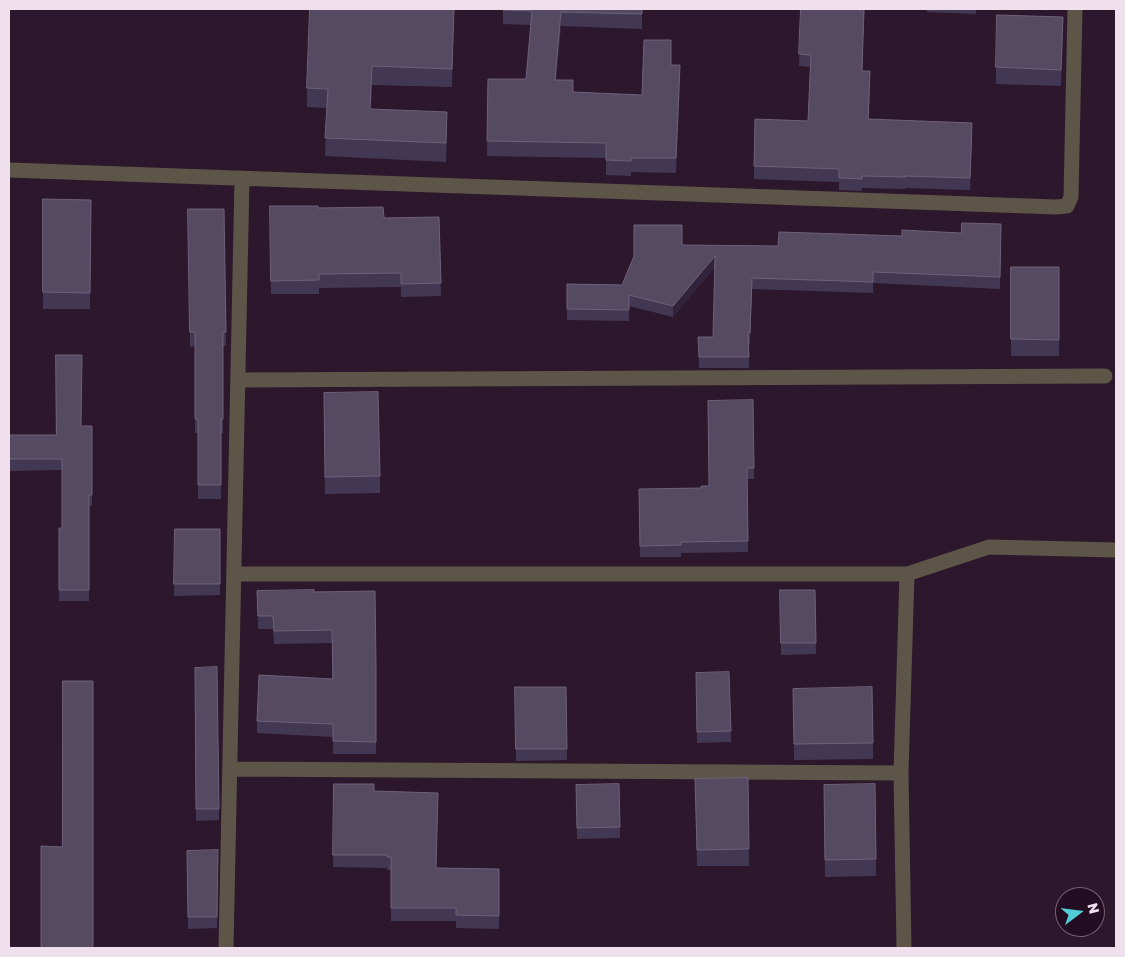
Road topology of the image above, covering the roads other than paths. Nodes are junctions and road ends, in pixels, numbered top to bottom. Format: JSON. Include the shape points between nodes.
{"nodes":[{"id":1,"x":1075,"y":9,"type":"edge"},
{"id":2,"x":9,"y":170,"type":"edge"},
{"id":3,"x":242,"y":179,"type":"junction"},
{"id":4,"x":1105,"y":376,"type":"dead end"},
{"id":5,"x":238,"y":380,"type":"junction"},
{"id":6,"x":1116,"y":550,"type":"edge"},
{"id":7,"x":234,"y":574,"type":"junction"},
{"id":8,"x":907,"y":574,"type":"junction"},
{"id":9,"x":230,"y":769,"type":"junction"},
{"id":10,"x":901,"y":773,"type":"junction"},
{"id":11,"x":226,"y":948,"type":"edge"},
{"id":12,"x":904,"y":948,"type":"edge"}],
"edges":[{"from":1,"to":3,"type":"street","via":[[1071,197],[1067,206]]},
{"from":2,"to":3,"type":"street"},
{"from":3,"to":5,"type":"street"},
{"from":4,"to":5,"type":"street"},
{"from":5,"to":7,"type":"street"},
{"from":6,"to":8,"type":"street","via":[[989,547]]},
{"from":7,"to":8,"type":"street"},
{"from":7,"to":9,"type":"street"},
{"from":8,"to":10,"type":"street"},
{"from":9,"to":10,"type":"street"},
{"from":9,"to":11,"type":"street"},
{"from":10,"to":12,"type":"street"}]}
